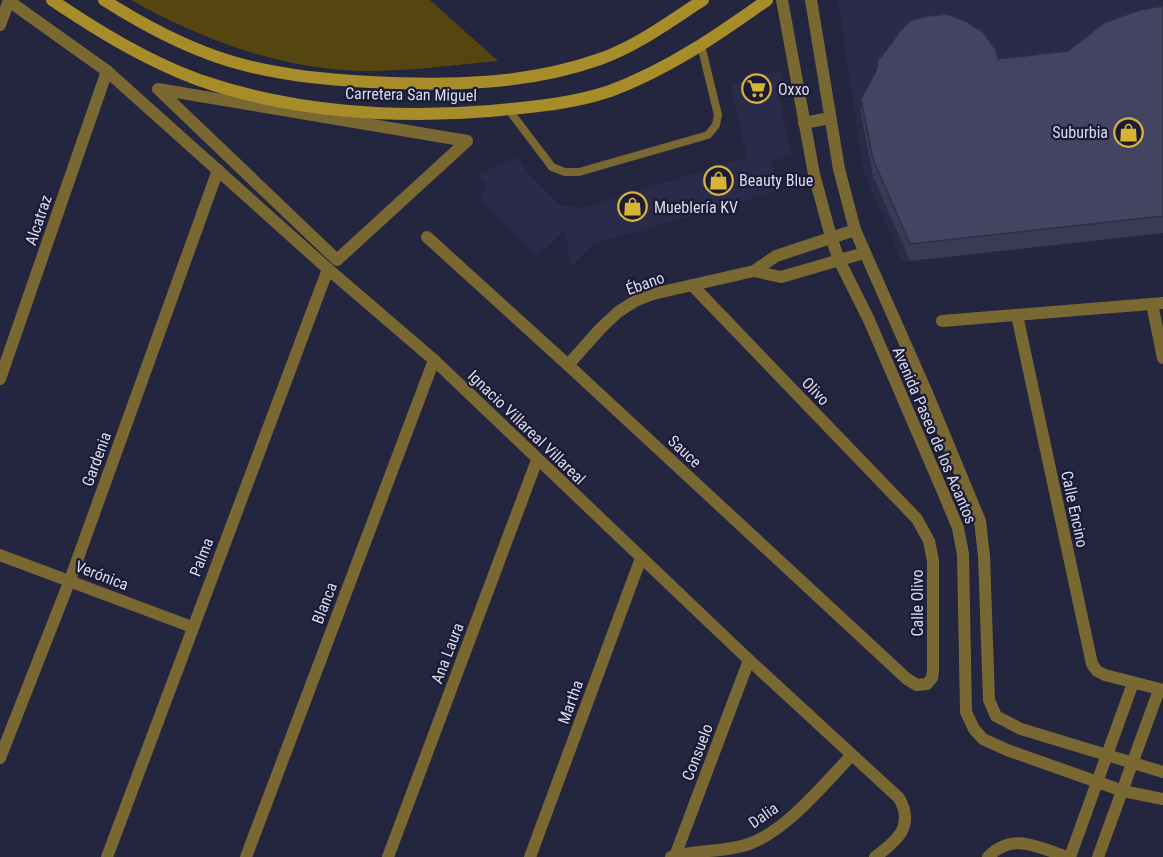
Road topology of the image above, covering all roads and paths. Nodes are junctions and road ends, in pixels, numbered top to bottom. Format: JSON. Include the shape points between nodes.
{"nodes":[{"id":1,"x":52,"y":0,"type":"edge"},
{"id":2,"x":104,"y":0,"type":"edge"},
{"id":3,"x":703,"y":0,"type":"edge"},
{"id":4,"x":767,"y":0,"type":"edge"},
{"id":5,"x":782,"y":0,"type":"edge"},
{"id":6,"x":811,"y":0,"type":"edge"},
{"id":7,"x":9,"y":1,"type":"edge"},
{"id":8,"x":0,"y":25,"type":"edge"},
{"id":9,"x":701,"y":45,"type":"junction"},
{"id":10,"x":107,"y":71,"type":"junction"},
{"id":11,"x":508,"y":109,"type":"junction"},
{"id":12,"x":830,"y":118,"type":"junction"},
{"id":13,"x":804,"y":123,"type":"junction"},
{"id":14,"x":467,"y":141,"type":"joint"},
{"id":15,"x":218,"y":170,"type":"junction"},
{"id":16,"x":855,"y":230,"type":"junction"},
{"id":17,"x":427,"y":237,"type":"dead end"},
{"id":18,"x":831,"y":237,"type":"junction"},
{"id":19,"x":864,"y":253,"type":"junction"},
{"id":20,"x":839,"y":260,"type":"junction"},
{"id":21,"x":328,"y":268,"type":"junction"},
{"id":22,"x":754,"y":271,"type":"junction"},
{"id":23,"x":692,"y":285,"type":"junction"},
{"id":24,"x":1157,"y":303,"type":"edge"},
{"id":25,"x":1017,"y":315,"type":"junction"},
{"id":26,"x":942,"y":321,"type":"dead end"},
{"id":27,"x":1163,"y":358,"type":"edge"},
{"id":28,"x":434,"y":360,"type":"junction"},
{"id":29,"x":568,"y":365,"type":"junction"},
{"id":30,"x":0,"y":380,"type":"edge"},
{"id":31,"x":537,"y":460,"type":"junction"},
{"id":32,"x":916,"y":519,"type":"joint"},
{"id":33,"x":0,"y":555,"type":"edge"},
{"id":34,"x":641,"y":558,"type":"junction"},
{"id":35,"x":70,"y":580,"type":"junction"},
{"id":36,"x":192,"y":627,"type":"junction"},
{"id":37,"x":749,"y":660,"type":"junction"},
{"id":38,"x":1133,"y":683,"type":"junction"},
{"id":39,"x":922,"y":685,"type":"joint"},
{"id":40,"x":1161,"y":690,"type":"edge"},
{"id":41,"x":851,"y":756,"type":"junction"},
{"id":42,"x":1106,"y":756,"type":"junction"},
{"id":43,"x":0,"y":758,"type":"edge"},
{"id":44,"x":1132,"y":764,"type":"junction"},
{"id":45,"x":1163,"y":772,"type":"edge"},
{"id":46,"x":1097,"y":782,"type":"junction"},
{"id":47,"x":1123,"y":791,"type":"junction"},
{"id":48,"x":1163,"y":799,"type":"edge"},
{"id":49,"x":673,"y":856,"type":"edge"},
{"id":50,"x":107,"y":857,"type":"edge"},
{"id":51,"x":246,"y":857,"type":"edge"},
{"id":52,"x":388,"y":857,"type":"edge"},
{"id":53,"x":530,"y":857,"type":"edge"},
{"id":54,"x":875,"y":857,"type":"edge"},
{"id":55,"x":988,"y":857,"type":"edge"},
{"id":56,"x":1069,"y":857,"type":"edge"},
{"id":57,"x":1098,"y":857,"type":"edge"}],
"edges":[{"from":1,"to":11,"type":"main road","name":"Carretera San Miguel","via":[[164,66],[239,92],[337,110],[448,114]]},
{"from":2,"to":3,"type":"main road","name":"Carretera San Miguel","via":[[179,41],[247,66],[339,80],[453,84],[500,81],[574,68],[636,43]]},
{"from":4,"to":9,"type":"main road","name":"Carretera San Miguel"},
{"from":5,"to":13,"type":"street","name":"Avenida Paseo de los Acantos"},
{"from":6,"to":12,"type":"street","name":"Avenida Paseo de los Acantos"},
{"from":7,"to":8,"type":"street"},
{"from":7,"to":10,"type":"street","name":"Ignacio Villareal Villareal"},
{"from":9,"to":11,"type":"main road","name":"Carretera San Miguel","via":[[610,91],[577,100]]},
{"from":9,"to":11,"type":"lane","via":[[718,115],[708,135],[579,172],[565,172],[552,166]]},
{"from":10,"to":15,"type":"street","name":"Ignacio Villareal Villareal"},
{"from":10,"to":30,"type":"street","name":"Alcatraz"},
{"from":12,"to":13,"type":"street"},
{"from":12,"to":16,"type":"street","name":"Avenida Paseo de los Acantos"},
{"from":13,"to":18,"type":"street","name":"Avenida Paseo de los Acantos"},
{"from":14,"to":14,"type":"street","via":[[238,102],[158,89],[337,260]]},
{"from":15,"to":21,"type":"street","name":"Ignacio Villareal Villareal"},
{"from":15,"to":35,"type":"street","name":"Gardenia"},
{"from":16,"to":18,"type":"street","name":"Ébano"},
{"from":16,"to":19,"type":"street","name":"Avenida Paseo de los Acantos"},
{"from":17,"to":29,"type":"street","name":"Sauce"},
{"from":18,"to":20,"type":"street","name":"Avenida Paseo de los Acantos"},
{"from":18,"to":22,"type":"street","name":"Ébano","via":[[776,256]]},
{"from":19,"to":20,"type":"street","name":"Ébano"},
{"from":19,"to":42,"type":"street","name":"Avenida Paseo de los Acantos","via":[[980,521],[992,709],[1010,724]]},
{"from":20,"to":22,"type":"street","name":"Ébano","via":[[781,277]]},
{"from":20,"to":46,"type":"street","name":"Avenida Paseo de los Acantos","via":[[869,320],[958,528],[963,554],[965,698],[969,723],[993,744]]},
{"from":21,"to":28,"type":"street","name":"Ignacio Villareal Villareal"},
{"from":21,"to":36,"type":"street","name":"Palma"},
{"from":22,"to":23,"type":"street","name":"Ébano"},
{"from":23,"to":29,"type":"street","name":"Ébano","via":[[635,301],[600,328]]},
{"from":23,"to":32,"type":"street","name":"Olivo"},
{"from":24,"to":25,"type":"street"},
{"from":24,"to":27,"type":"street"},
{"from":25,"to":26,"type":"street"},
{"from":25,"to":38,"type":"street","name":"Calle Encino","via":[[1092,664],[1105,675]]},
{"from":28,"to":31,"type":"street","name":"Ignacio Villareal Villareal"},
{"from":28,"to":51,"type":"street","name":"Blanca"},
{"from":29,"to":39,"type":"street","name":"Sauce","via":[[907,680]]},
{"from":31,"to":34,"type":"street","name":"Ignacio Villareal Villareal"},
{"from":31,"to":52,"type":"street","name":"Ana Laura"},
{"from":32,"to":39,"type":"street","name":"Calle Olivo","via":[[929,541],[934,579],[933,671],[930,681]]},
{"from":33,"to":35,"type":"street","name":"Verónica"},
{"from":34,"to":37,"type":"street","name":"Ignacio Villareal Villareal"},
{"from":34,"to":53,"type":"street","name":"Martha"},
{"from":35,"to":36,"type":"street","name":"Verónica"},
{"from":35,"to":43,"type":"street","name":"Gardenia"},
{"from":36,"to":50,"type":"street","name":"Palma"},
{"from":37,"to":41,"type":"street","name":"Ignacio Villareal Villareal"},
{"from":37,"to":49,"type":"street","name":"Consuelo"},
{"from":38,"to":40,"type":"street","name":"Calle Encino"},
{"from":38,"to":42,"type":"street"},
{"from":40,"to":44,"type":"street","name":"Calle Encino"},
{"from":41,"to":49,"type":"street","name":"Dalia","via":[[768,835],[732,849]]},
{"from":41,"to":54,"type":"street","name":"Ignacio Villareal Villareal","via":[[899,798],[904,807],[906,822],[900,835]]},
{"from":42,"to":44,"type":"street","name":"Avenida Paseo de los Acantos"},
{"from":42,"to":46,"type":"street"},
{"from":44,"to":45,"type":"street","name":"Avenida Paseo de los Acantos"},
{"from":44,"to":47,"type":"street","name":"Calle Encino"},
{"from":46,"to":47,"type":"street","name":"Avenida Paseo de los Acantos"},
{"from":46,"to":56,"type":"street"},
{"from":47,"to":48,"type":"street","name":"Avenida Paseo de los Acantos"},
{"from":47,"to":57,"type":"street","name":"Calle Encino"},
{"from":55,"to":56,"type":"street","via":[[1016,842]]}]}
